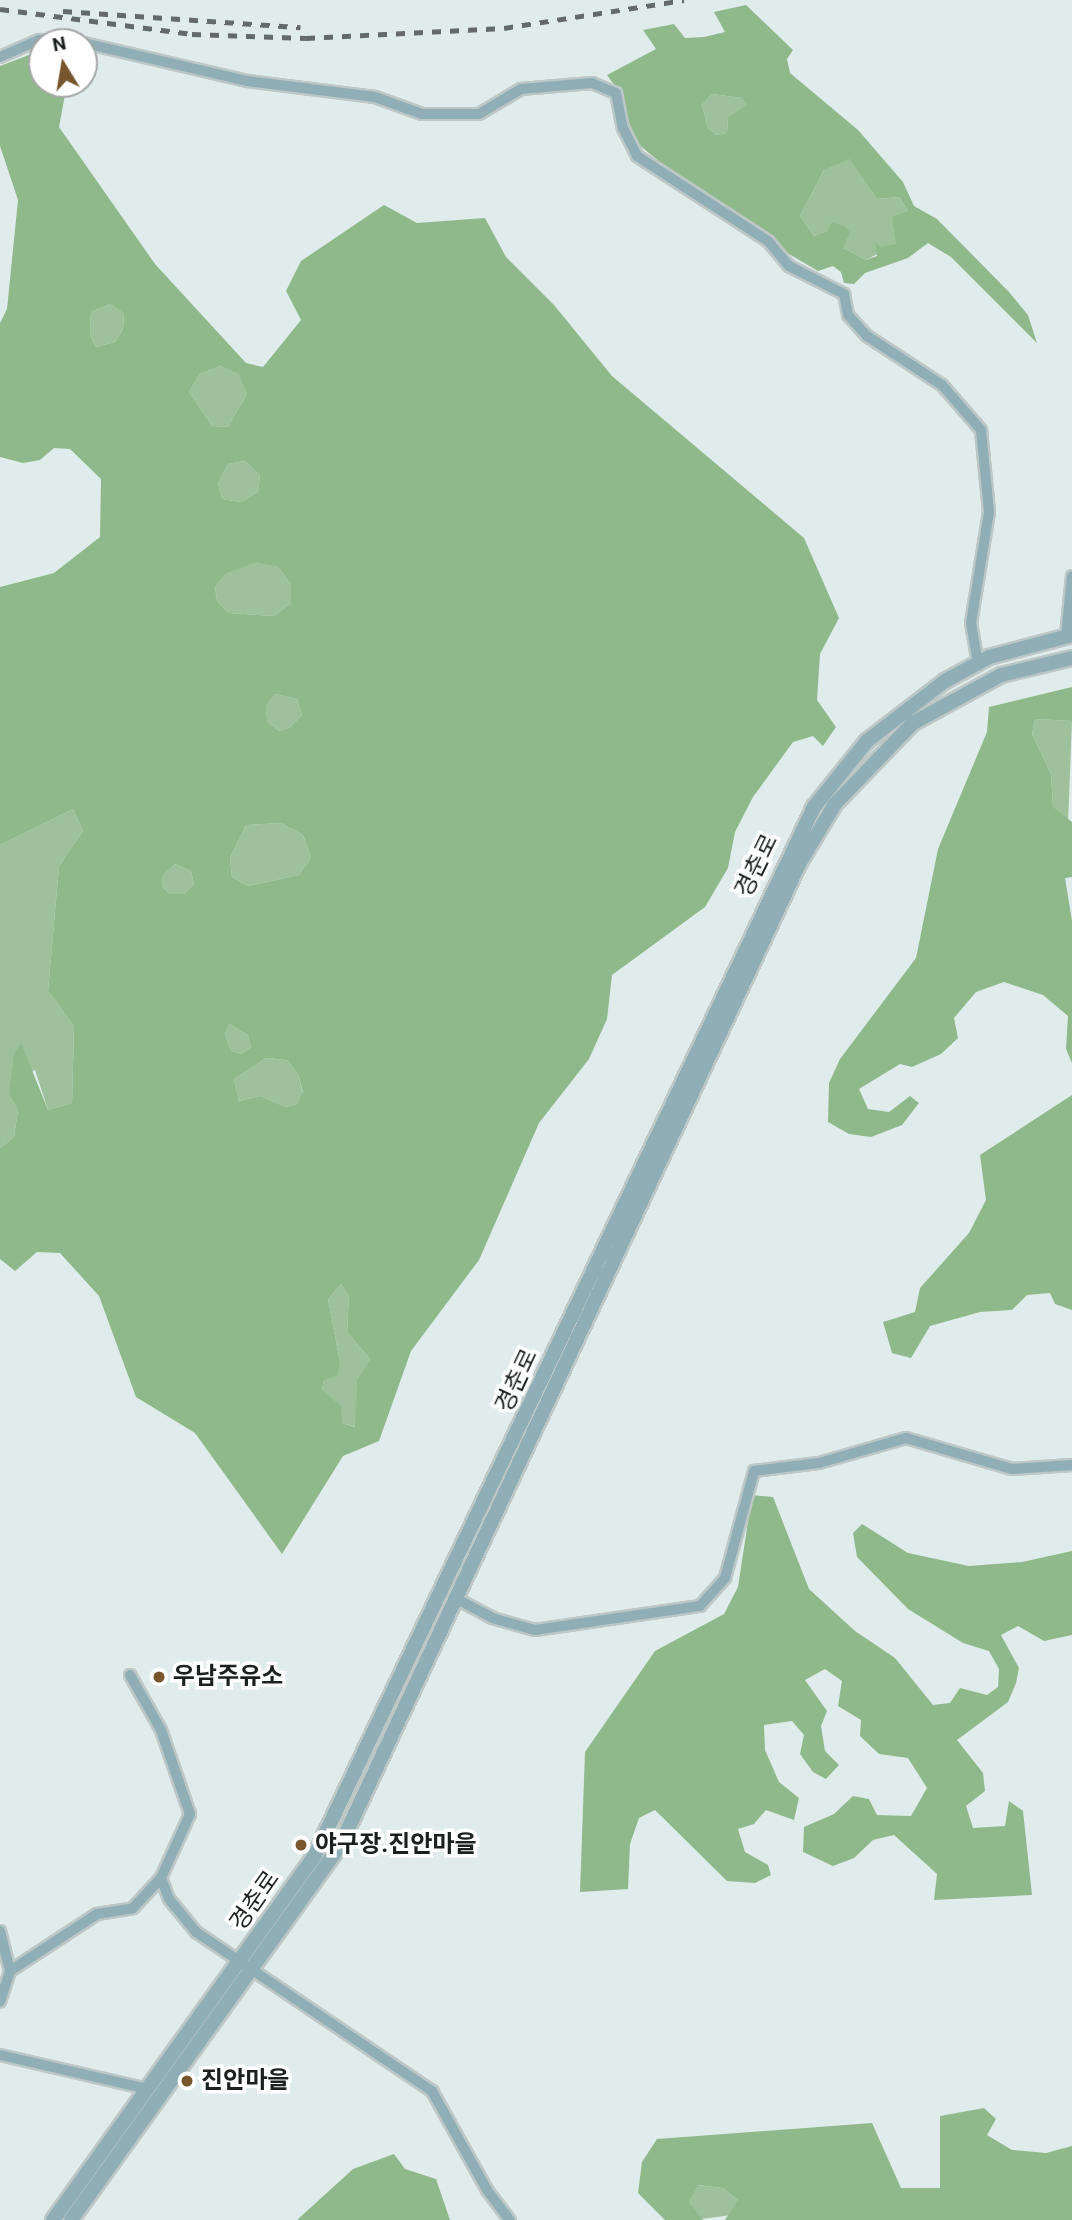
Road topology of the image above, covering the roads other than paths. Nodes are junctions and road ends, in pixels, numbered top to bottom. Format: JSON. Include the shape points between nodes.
{"nodes":[{"id":1,"x":28,"y":45,"type":"edge"},
{"id":2,"x":98,"y":46,"type":"edge"},
{"id":3,"x":0,"y":58,"type":"edge"},
{"id":4,"x":1072,"y":576,"type":"edge"},
{"id":5,"x":1069,"y":636,"type":"edge"},
{"id":6,"x":1072,"y":659,"type":"edge"},
{"id":7,"x":978,"y":663,"type":"junction"},
{"id":8,"x":1072,"y":1465,"type":"edge"},
{"id":9,"x":457,"y":1599,"type":"junction"},
{"id":10,"x":130,"y":1675,"type":"dead end"},
{"id":11,"x":161,"y":1878,"type":"junction"},
{"id":12,"x":0,"y":1931,"type":"edge"},
{"id":13,"x":240,"y":1962,"type":"junction"},
{"id":14,"x":253,"y":1969,"type":"junction"},
{"id":15,"x":10,"y":1971,"type":"junction"},
{"id":16,"x":0,"y":2001,"type":"edge"},
{"id":17,"x":0,"y":2054,"type":"edge"},
{"id":18,"x":147,"y":2089,"type":"junction"},
{"id":19,"x":53,"y":2220,"type":"edge"},
{"id":20,"x":71,"y":2220,"type":"edge"},
{"id":21,"x":510,"y":2220,"type":"edge"}],
"edges":[{"from":1,"to":3,"type":"street"},
{"from":2,"to":7,"type":"street","via":[[247,81],[375,97],[422,114],[479,114],[521,89],[592,83],[617,93],[623,128],[637,156],[768,241],[789,265],[844,294],[848,315],[866,336],[942,385],[981,430],[989,512],[971,623]]},
{"from":4,"to":5,"type":"street"},
{"from":5,"to":7,"type":"street","name":"경춘로"},
{"from":6,"to":9,"type":"street","name":"경춘로","via":[[1001,675],[914,723],[835,804],[799,864]]},
{"from":7,"to":13,"type":"street","name":"경춘로","via":[[907,707],[867,741],[826,787],[790,847],[368,1751],[315,1856]]},
{"from":8,"to":9,"type":"street","via":[[1012,1469],[906,1438],[819,1463],[754,1471],[725,1578],[700,1606],[535,1630],[492,1618]]},
{"from":9,"to":14,"type":"street","name":"경춘로","via":[[341,1844]]},
{"from":10,"to":11,"type":"street","via":[[161,1730],[190,1814]]},
{"from":11,"to":13,"type":"street","via":[[169,1899],[196,1932]]},
{"from":11,"to":15,"type":"street","via":[[133,1908],[97,1914]]},
{"from":12,"to":15,"type":"street"},
{"from":13,"to":14,"type":"street"},
{"from":13,"to":18,"type":"street","name":"경춘로"},
{"from":14,"to":20,"type":"street","name":"경춘로"},
{"from":14,"to":21,"type":"street","via":[[432,2091],[487,2190]]},
{"from":15,"to":16,"type":"street"},
{"from":17,"to":18,"type":"street"},
{"from":18,"to":19,"type":"street","name":"경춘로"}]}
